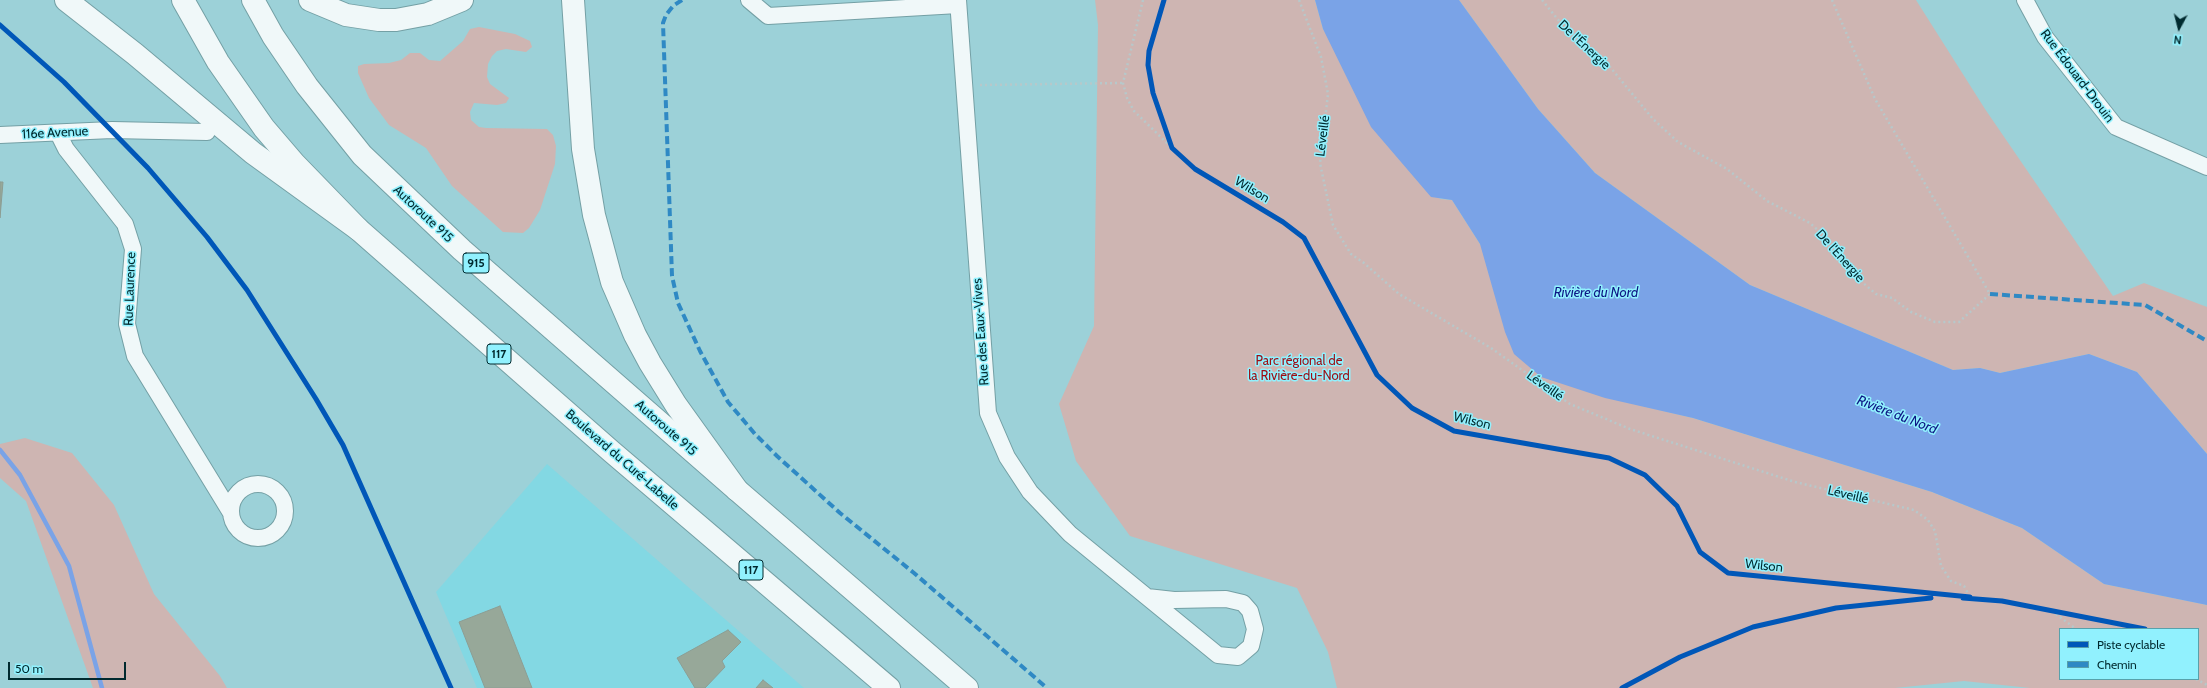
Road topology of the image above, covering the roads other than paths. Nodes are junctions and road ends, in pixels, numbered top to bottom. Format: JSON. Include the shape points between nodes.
{"nodes":[{"id":1,"x":66,"y":0,"type":"edge"},
{"id":2,"x":182,"y":0,"type":"edge"},
{"id":3,"x":253,"y":0,"type":"edge"},
{"id":4,"x":310,"y":0,"type":"edge"},
{"id":5,"x":462,"y":0,"type":"edge"},
{"id":6,"x":573,"y":0,"type":"edge"},
{"id":7,"x":749,"y":0,"type":"edge"},
{"id":8,"x":2025,"y":0,"type":"edge"},
{"id":9,"x":958,"y":2,"type":"edge"},
{"id":10,"x":207,"y":132,"type":"joint"},
{"id":11,"x":58,"y":133,"type":"junction"},
{"id":12,"x":229,"y":133,"type":"junction"},
{"id":13,"x":0,"y":135,"type":"edge"},
{"id":14,"x":2207,"y":167,"type":"edge"},
{"id":15,"x":358,"y":229,"type":"junction"},
{"id":16,"x":737,"y":490,"type":"junction"},
{"id":17,"x":231,"y":513,"type":"dead end"},
{"id":18,"x":1147,"y":597,"type":"junction"},
{"id":19,"x":889,"y":688,"type":"edge"},
{"id":20,"x":967,"y":688,"type":"edge"}],
"edges":[{"from":1,"to":12,"type":"main road","via":[[130,49]]},
{"from":2,"to":15,"type":"main road","via":[[218,62],[264,128]]},
{"from":3,"to":16,"type":"main road","name":"Autoroute 915","number":"915","via":[[303,81],[332,120],[367,160],[485,271]]},
{"from":4,"to":5,"type":"main road","via":[[346,15],[379,20],[407,19],[428,14]]},
{"from":6,"to":16,"type":"main road","via":[[586,170],[599,239],[612,282],[635,335],[658,376]]},
{"from":7,"to":9,"type":"street","name":"Rue des Eaux-Vives","via":[[768,16]]},
{"from":8,"to":14,"type":"street","name":"Rue Édouard-Drouin","via":[[2045,37],[2116,128]]},
{"from":9,"to":18,"type":"street","name":"Rue des Eaux-Vives","via":[[988,413],[1007,457],[1030,492],[1070,534]]},
{"from":10,"to":11,"type":"street","name":"116e Avenue","via":[[131,130]]},
{"from":10,"to":12,"type":"main road"},
{"from":11,"to":13,"type":"street","name":"116e Avenue"},
{"from":11,"to":17,"type":"street","name":"Rue Laurence","via":[[66,149],[125,224],[133,249],[127,324],[135,356]]},
{"from":12,"to":15,"type":"main road"},
{"from":15,"to":19,"type":"main road","name":"Boulevard du Curé-Labelle","number":"117","via":[[612,452]]},
{"from":16,"to":20,"type":"main road"},
{"from":18,"to":18,"type":"street","name":"Rue des Eaux-Vives","via":[[1218,655],[1238,656],[1252,646],[1255,629],[1250,611],[1243,603],[1226,599],[1174,600]]}]}
